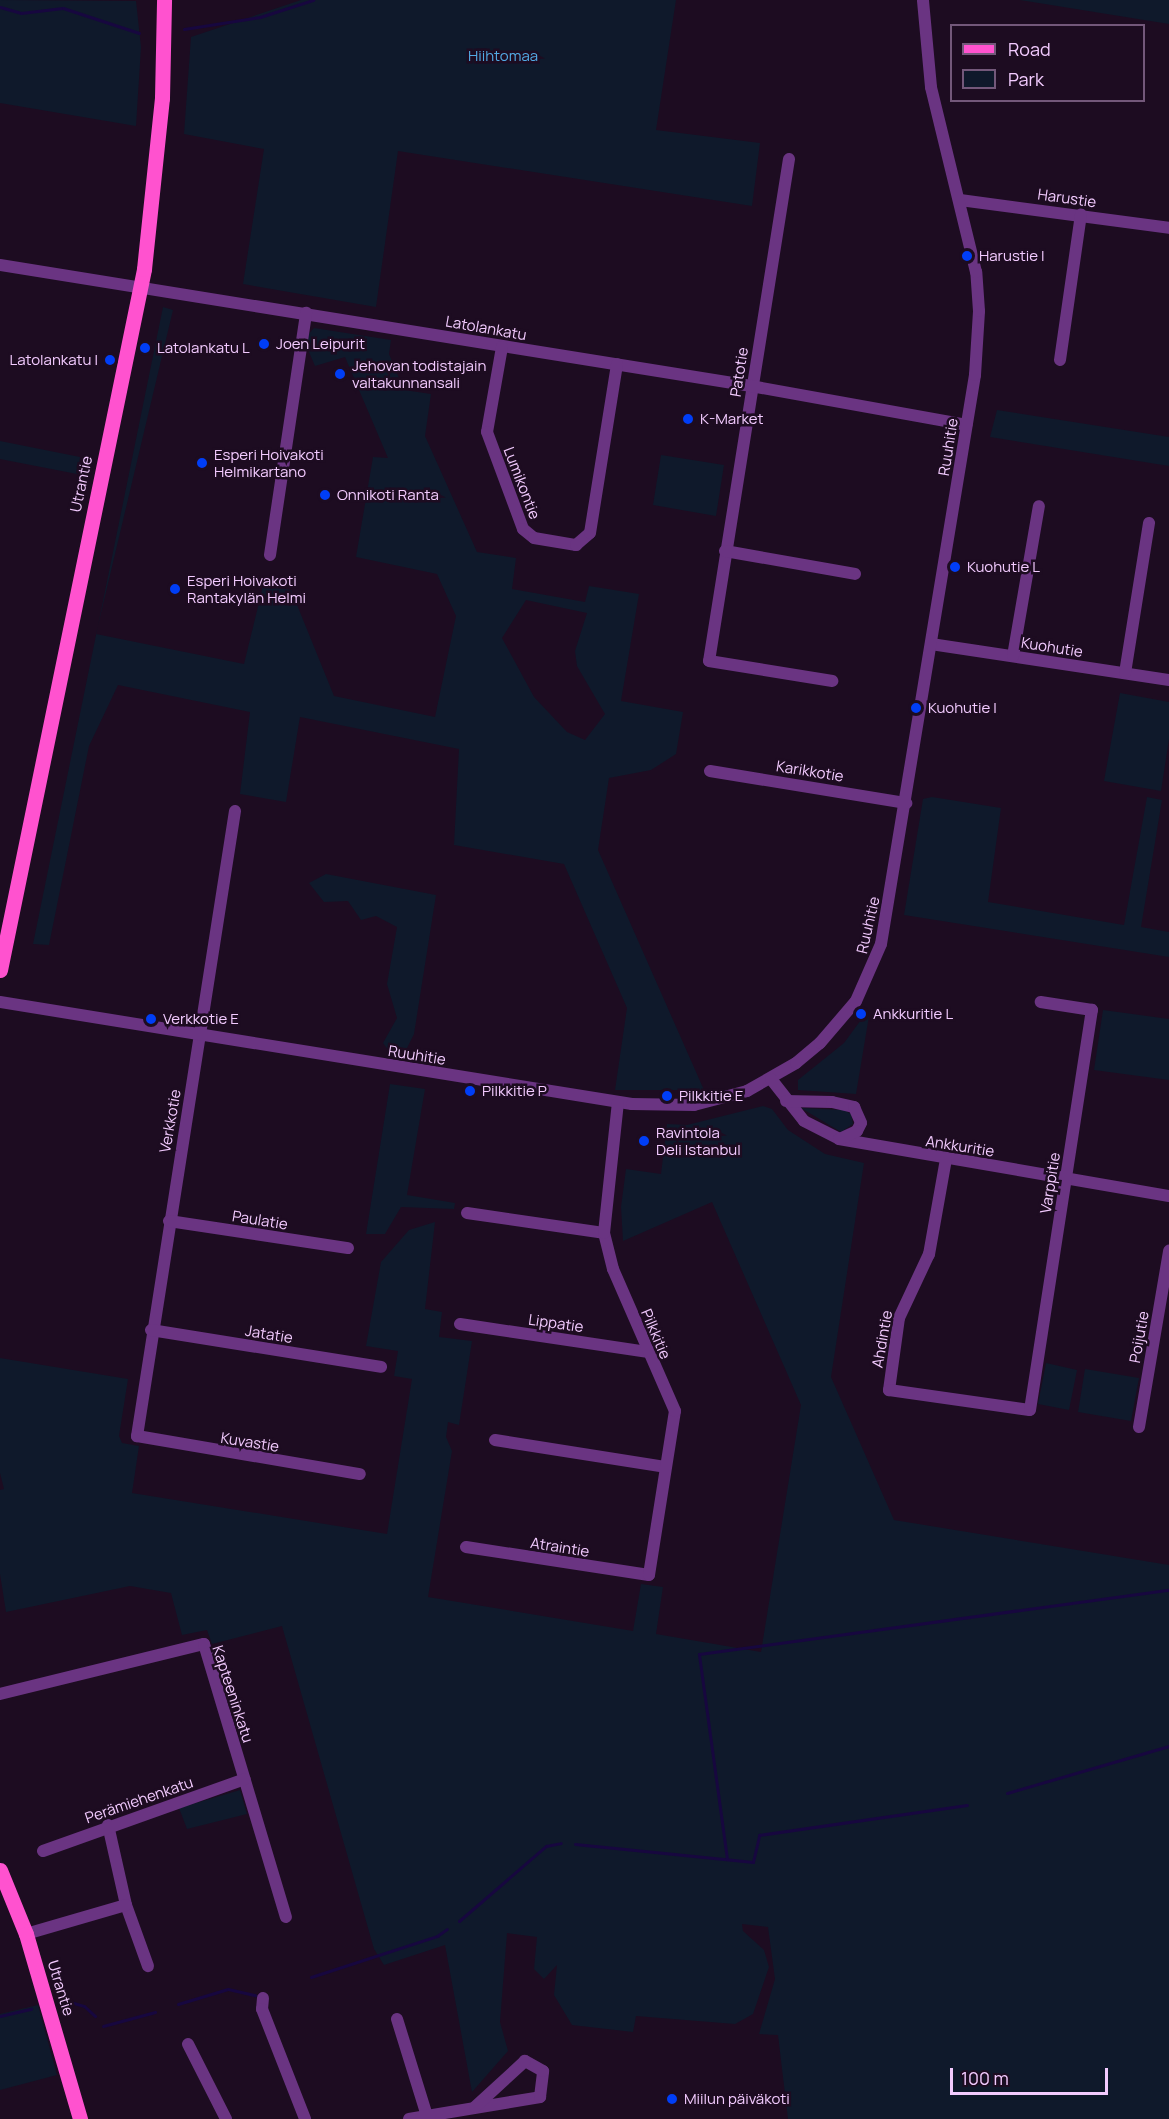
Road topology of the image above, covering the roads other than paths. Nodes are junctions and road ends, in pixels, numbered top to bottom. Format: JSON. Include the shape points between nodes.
{"nodes":[{"id":1,"x":164,"y":0,"type":"edge"},
{"id":2,"x":923,"y":0,"type":"edge"},
{"id":3,"x":789,"y":159,"type":"dead end"},
{"id":4,"x":960,"y":200,"type":"junction"},
{"id":5,"x":1081,"y":215,"type":"junction"},
{"id":6,"x":1169,"y":228,"type":"edge"},
{"id":7,"x":0,"y":265,"type":"edge"},
{"id":8,"x":140,"y":286,"type":"junction"},
{"id":9,"x":306,"y":313,"type":"junction"},
{"id":10,"x":502,"y":347,"type":"junction"},
{"id":11,"x":1060,"y":360,"type":"dead end"},
{"id":12,"x":617,"y":364,"type":"junction"},
{"id":13,"x":752,"y":386,"type":"junction"},
{"id":14,"x":967,"y":425,"type":"junction"},
{"id":15,"x":1039,"y":506,"type":"dead end"},
{"id":16,"x":1149,"y":522,"type":"dead end"},
{"id":17,"x":725,"y":551,"type":"junction"},
{"id":18,"x":270,"y":555,"type":"dead end"},
{"id":19,"x":855,"y":574,"type":"dead end"},
{"id":20,"x":931,"y":644,"type":"junction"},
{"id":21,"x":1013,"y":656,"type":"junction"},
{"id":22,"x":1125,"y":673,"type":"junction"},
{"id":23,"x":1169,"y":680,"type":"edge"},
{"id":24,"x":832,"y":681,"type":"dead end"},
{"id":25,"x":710,"y":771,"type":"dead end"},
{"id":26,"x":906,"y":802,"type":"junction"},
{"id":27,"x":235,"y":811,"type":"dead end"},
{"id":28,"x":0,"y":970,"type":"edge"},
{"id":29,"x":0,"y":1002,"type":"edge"},
{"id":30,"x":1041,"y":1002,"type":"dead end"},
{"id":31,"x":200,"y":1036,"type":"junction"},
{"id":32,"x":771,"y":1079,"type":"junction"},
{"id":33,"x":786,"y":1101,"type":"junction"},
{"id":34,"x":618,"y":1103,"type":"junction"},
{"id":35,"x":839,"y":1139,"type":"junction"},
{"id":36,"x":945,"y":1159,"type":"junction"},
{"id":37,"x":1066,"y":1178,"type":"junction"},
{"id":38,"x":1169,"y":1196,"type":"edge"},
{"id":39,"x":467,"y":1213,"type":"dead end"},
{"id":40,"x":169,"y":1221,"type":"junction"},
{"id":41,"x":604,"y":1233,"type":"junction"},
{"id":42,"x":348,"y":1248,"type":"dead end"},
{"id":43,"x":1169,"y":1251,"type":"edge"},
{"id":44,"x":460,"y":1324,"type":"dead end"},
{"id":45,"x":151,"y":1330,"type":"junction"},
{"id":46,"x":647,"y":1352,"type":"junction"},
{"id":47,"x":381,"y":1367,"type":"dead end"},
{"id":48,"x":1030,"y":1410,"type":"joint"},
{"id":49,"x":1139,"y":1427,"type":"dead end"},
{"id":50,"x":137,"y":1436,"type":"joint"},
{"id":51,"x":495,"y":1440,"type":"dead end"},
{"id":52,"x":665,"y":1467,"type":"junction"},
{"id":53,"x":360,"y":1474,"type":"dead end"},
{"id":54,"x":466,"y":1547,"type":"dead end"},
{"id":55,"x":649,"y":1575,"type":"joint"},
{"id":56,"x":0,"y":1694,"type":"edge"},
{"id":57,"x":245,"y":1779,"type":"junction"},
{"id":58,"x":108,"y":1826,"type":"junction"},
{"id":59,"x":43,"y":1851,"type":"dead end"},
{"id":60,"x":0,"y":1870,"type":"edge"},
{"id":61,"x":126,"y":1905,"type":"junction"},
{"id":62,"x":286,"y":1917,"type":"dead end"},
{"id":63,"x":26,"y":1934,"type":"junction"},
{"id":64,"x":148,"y":1966,"type":"dead end"},
{"id":65,"x":263,"y":1998,"type":"dead end"},
{"id":66,"x":397,"y":2019,"type":"dead end"},
{"id":67,"x":188,"y":2044,"type":"dead end"},
{"id":68,"x":475,"y":2107,"type":"junction"},
{"id":69,"x":428,"y":2117,"type":"edge"},
{"id":70,"x":80,"y":2119,"type":"edge"},
{"id":71,"x":226,"y":2119,"type":"edge"},
{"id":72,"x":305,"y":2119,"type":"edge"},
{"id":73,"x":409,"y":2119,"type":"edge"}],
"edges":[{"from":1,"to":8,"type":"main road","name":"Utrantie","via":[[162,98]]},
{"from":2,"to":4,"type":"street","name":"Ruuhitie","via":[[931,87]]},
{"from":3,"to":13,"type":"street","name":"Patotie"},
{"from":4,"to":5,"type":"street","name":"Harustie"},
{"from":4,"to":14,"type":"street","name":"Ruuhitie","via":[[976,272],[979,311]]},
{"from":5,"to":6,"type":"street","name":"Harustie"},
{"from":5,"to":11,"type":"street"},
{"from":7,"to":8,"type":"street","name":"Latolankatu"},
{"from":8,"to":9,"type":"street","name":"Latolankatu"},
{"from":8,"to":28,"type":"main road","name":"Utrantie"},
{"from":9,"to":10,"type":"street","name":"Latolankatu"},
{"from":9,"to":18,"type":"street"},
{"from":10,"to":12,"type":"street","name":"Latolankatu"},
{"from":10,"to":12,"type":"street","name":"Lumikontie","via":[[487,432],[523,529],[534,538],[576,545],[590,533]]},
{"from":12,"to":13,"type":"street","name":"Latolankatu"},
{"from":13,"to":14,"type":"street","name":"Latolankatu"},
{"from":13,"to":17,"type":"street","name":"Patotie"},
{"from":14,"to":20,"type":"street","name":"Ruuhitie"},
{"from":15,"to":21,"type":"street"},
{"from":16,"to":22,"type":"street"},
{"from":17,"to":19,"type":"street"},
{"from":17,"to":24,"type":"street","name":"Patotie","via":[[709,661]]},
{"from":20,"to":21,"type":"street","name":"Kuohutie"},
{"from":20,"to":26,"type":"street","name":"Ruuhitie"},
{"from":21,"to":22,"type":"street","name":"Kuohutie"},
{"from":22,"to":23,"type":"street","name":"Kuohutie"},
{"from":25,"to":26,"type":"street","name":"Karikkotie"},
{"from":26,"to":32,"type":"street","name":"Ruuhitie","via":[[882,944],[871,974],[856,1001],[820,1043]]},
{"from":27,"to":31,"type":"street","name":"Verkkotie"},
{"from":29,"to":31,"type":"street","name":"Ruuhitie"},
{"from":30,"to":37,"type":"street","name":"Varppitie","via":[[1092,1010]]},
{"from":31,"to":34,"type":"street","name":"Ruuhitie"},
{"from":31,"to":40,"type":"street","name":"Verkkotie"},
{"from":32,"to":33,"type":"street","name":"Ankkuritie"},
{"from":32,"to":34,"type":"street","name":"Ruuhitie","via":[[747,1091],[694,1105]]},
{"from":33,"to":35,"type":"street","name":"Ankkuritie","via":[[804,1121]]},
{"from":33,"to":35,"type":"street","via":[[832,1102],[854,1107],[861,1123],[850,1136]]},
{"from":34,"to":41,"type":"street","name":"Pilkkitie"},
{"from":35,"to":36,"type":"street","name":"Ankkuritie"},
{"from":36,"to":37,"type":"street","name":"Ankkuritie"},
{"from":36,"to":48,"type":"street","name":"Ahdintie","via":[[929,1254],[899,1318],[889,1390]]},
{"from":37,"to":38,"type":"street","name":"Ankkuritie"},
{"from":37,"to":48,"type":"street","name":"Varppitie"},
{"from":39,"to":41,"type":"street"},
{"from":40,"to":42,"type":"street","name":"Paulatie"},
{"from":40,"to":45,"type":"street","name":"Verkkotie"},
{"from":41,"to":46,"type":"street","name":"Pilkkitie","via":[[613,1269]]},
{"from":43,"to":49,"type":"street","name":"Poijutie"},
{"from":44,"to":46,"type":"street","name":"Lippatie"},
{"from":45,"to":47,"type":"street","name":"Jatatie"},
{"from":45,"to":50,"type":"street","name":"Verkkotie"},
{"from":46,"to":52,"type":"street","name":"Pilkkitie","via":[[675,1411]]},
{"from":50,"to":53,"type":"street","name":"Kuvastie"},
{"from":51,"to":52,"type":"street"},
{"from":52,"to":55,"type":"street","name":"Pilkkitie"},
{"from":54,"to":55,"type":"street","name":"Atraintie"},
{"from":56,"to":57,"type":"street","name":"Kapteeninkatu","via":[[204,1644]]},
{"from":57,"to":58,"type":"street","name":"Perämiehenkatu"},
{"from":57,"to":62,"type":"street","name":"Kapteeninkatu"},
{"from":58,"to":59,"type":"street","name":"Perämiehenkatu"},
{"from":58,"to":61,"type":"street"},
{"from":60,"to":63,"type":"main road","name":"Utrantie"},
{"from":61,"to":63,"type":"street"},
{"from":61,"to":64,"type":"street"},
{"from":63,"to":70,"type":"main road","name":"Utrantie"},
{"from":65,"to":72,"type":"street","via":[[262,2009]]},
{"from":66,"to":69,"type":"street"},
{"from":67,"to":71,"type":"street"},
{"from":68,"to":68,"type":"street","via":[[525,2061],[543,2071],[540,2097]]},
{"from":68,"to":69,"type":"street"},
{"from":69,"to":73,"type":"street"}]}
